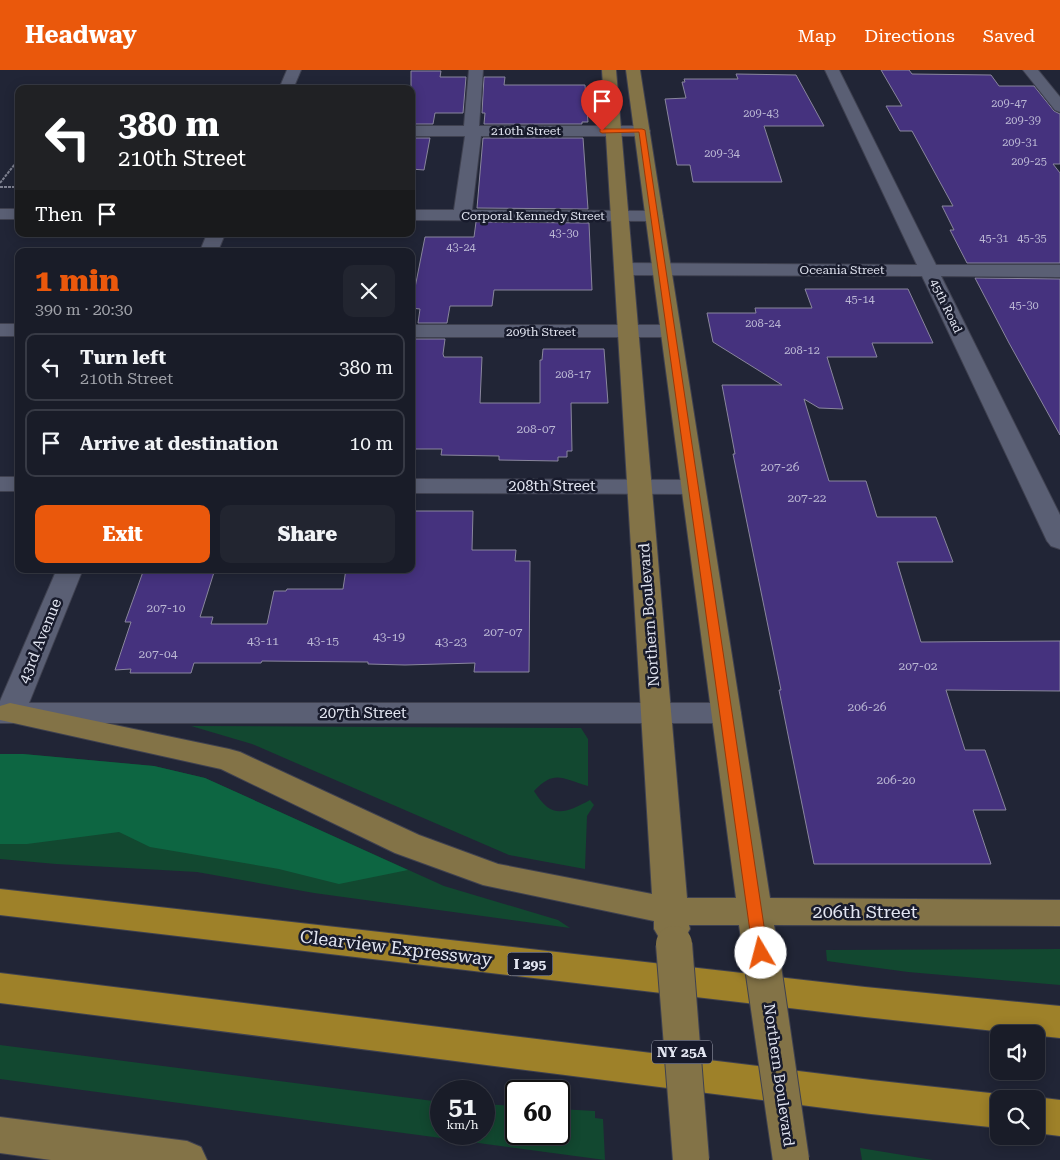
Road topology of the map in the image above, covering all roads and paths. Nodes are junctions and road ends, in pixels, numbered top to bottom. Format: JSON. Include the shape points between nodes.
{"nodes":[{"id":1,"x":294,"y":70,"type":"edge"},
{"id":2,"x":476,"y":70,"type":"edge"},
{"id":3,"x":609,"y":70,"type":"edge"},
{"id":4,"x":633,"y":70,"type":"edge"},
{"id":5,"x":832,"y":70,"type":"edge"},
{"id":6,"x":1030,"y":70,"type":"edge"},
{"id":7,"x":288,"y":85,"type":"edge"},
{"id":8,"x":1060,"y":107,"type":"edge"},
{"id":9,"x":642,"y":130,"type":"junction"},
{"id":10,"x":415,"y":131,"type":"edge"},
{"id":11,"x":472,"y":131,"type":"junction"},
{"id":12,"x":614,"y":131,"type":"junction"},
{"id":13,"x":15,"y":164,"type":"dead end"},
{"id":14,"x":0,"y":183,"type":"edge"},
{"id":15,"x":0,"y":187,"type":"edge"},
{"id":16,"x":15,"y":187,"type":"edge"},
{"id":17,"x":0,"y":214,"type":"edge"},
{"id":18,"x":15,"y":214,"type":"edge"},
{"id":19,"x":415,"y":215,"type":"edge"},
{"id":20,"x":462,"y":215,"type":"junction"},
{"id":21,"x":620,"y":216,"type":"junction"},
{"id":22,"x":654,"y":216,"type":"junction"},
{"id":23,"x":624,"y":269,"type":"junction"},
{"id":24,"x":662,"y":269,"type":"junction"},
{"id":25,"x":929,"y":270,"type":"junction"},
{"id":26,"x":1060,"y":270,"type":"edge"},
{"id":27,"x":0,"y":330,"type":"edge"},
{"id":28,"x":15,"y":330,"type":"edge"},
{"id":29,"x":415,"y":331,"type":"edge"},
{"id":30,"x":671,"y":331,"type":"junction"},
{"id":31,"x":628,"y":332,"type":"junction"},
{"id":32,"x":0,"y":484,"type":"edge"},
{"id":33,"x":15,"y":484,"type":"edge"},
{"id":34,"x":415,"y":486,"type":"edge"},
{"id":35,"x":640,"y":486,"type":"junction"},
{"id":36,"x":693,"y":487,"type":"junction"},
{"id":37,"x":1060,"y":541,"type":"edge"},
{"id":38,"x":68,"y":573,"type":"edge"},
{"id":39,"x":5,"y":713,"type":"edge"},
{"id":40,"x":656,"y":713,"type":"junction"},
{"id":41,"x":726,"y":713,"type":"junction"},
{"id":42,"x":0,"y":902,"type":"edge"},
{"id":43,"x":755,"y":912,"type":"junction"},
{"id":44,"x":1060,"y":913,"type":"edge"},
{"id":45,"x":672,"y":927,"type":"junction"},
{"id":46,"x":0,"y":988,"type":"edge"},
{"id":47,"x":1060,"y":1022,"type":"edge"},
{"id":48,"x":990,"y":1110,"type":"edge"},
{"id":49,"x":1045,"y":1116,"type":"edge"},
{"id":50,"x":1060,"y":1118,"type":"edge"},
{"id":51,"x":0,"y":1135,"type":"edge"},
{"id":52,"x":187,"y":1160,"type":"edge"},
{"id":53,"x":691,"y":1160,"type":"edge"},
{"id":54,"x":791,"y":1160,"type":"edge"}],
"edges":[{"from":1,"to":7,"type":"street"},
{"from":2,"to":11,"type":"street"},
{"from":3,"to":12,"type":"main road","name":"Northern Boulevard"},
{"from":4,"to":9,"type":"main road","name":"Northern Boulevard"},
{"from":5,"to":25,"type":"street","name":"45th Road"},
{"from":6,"to":8,"type":"street"},
{"from":9,"to":12,"type":"street","name":"210th Street"},
{"from":9,"to":22,"type":"main road","name":"Northern Boulevard"},
{"from":10,"to":11,"type":"street","name":"210th Street"},
{"from":11,"to":12,"type":"street","name":"210th Street"},
{"from":11,"to":20,"type":"street"},
{"from":12,"to":21,"type":"main road","name":"Northern Boulevard"},
{"from":13,"to":14,"type":"path"},
{"from":15,"to":16,"type":"path"},
{"from":17,"to":18,"type":"street"},
{"from":19,"to":20,"type":"street","name":"Corporal Kennedy Street"},
{"from":20,"to":21,"type":"street","name":"Corporal Kennedy Street"},
{"from":21,"to":22,"type":"street","name":"Corporal Kennedy Street"},
{"from":21,"to":23,"type":"main road","name":"Northern Boulevard"},
{"from":22,"to":24,"type":"main road","name":"Northern Boulevard"},
{"from":23,"to":24,"type":"street","name":"Oceania Street"},
{"from":23,"to":31,"type":"main road","name":"Northern Boulevard"},
{"from":24,"to":25,"type":"street","name":"Oceania Street"},
{"from":24,"to":30,"type":"main road","name":"Northern Boulevard"},
{"from":25,"to":26,"type":"street","name":"Oceania Street"},
{"from":25,"to":37,"type":"street","name":"45th Road"},
{"from":27,"to":28,"type":"street"},
{"from":29,"to":31,"type":"street","name":"209th Street"},
{"from":30,"to":31,"type":"street","name":"209th Street"},
{"from":30,"to":36,"type":"main road","name":"Northern Boulevard"},
{"from":31,"to":35,"type":"main road","name":"Northern Boulevard"},
{"from":32,"to":33,"type":"street"},
{"from":34,"to":35,"type":"street","name":"208th Street"},
{"from":35,"to":36,"type":"street","name":"208th Street"},
{"from":35,"to":40,"type":"main road","name":"Northern Boulevard"},
{"from":36,"to":41,"type":"main road","name":"Northern Boulevard"},
{"from":38,"to":39,"type":"street","name":"43rd Avenue"},
{"from":39,"to":40,"type":"street","name":"207th Street"},
{"from":39,"to":45,"type":"main road","name":"206th Street","via":[[229,760],[407,844],[495,876]]},
{"from":40,"to":41,"type":"street","name":"207th Street"},
{"from":40,"to":45,"type":"main road","name":"Northern Boulevard"},
{"from":41,"to":43,"type":"main road","name":"Northern Boulevard"},
{"from":42,"to":47,"type":"highway","name":"Clearview Expressway","number":"I 295"},
{"from":43,"to":44,"type":"main road","name":"206th Street"},
{"from":43,"to":45,"type":"main road","name":"206th Street"},
{"from":43,"to":54,"type":"main road","name":"Northern Boulevard","bridge":true},
{"from":45,"to":53,"type":"main road","name":"Northern Boulevard","number":"NY 25A","bridge":true},
{"from":46,"to":48,"type":"highway"},
{"from":49,"to":50,"type":"highway"},
{"from":51,"to":52,"type":"main road"}]}
